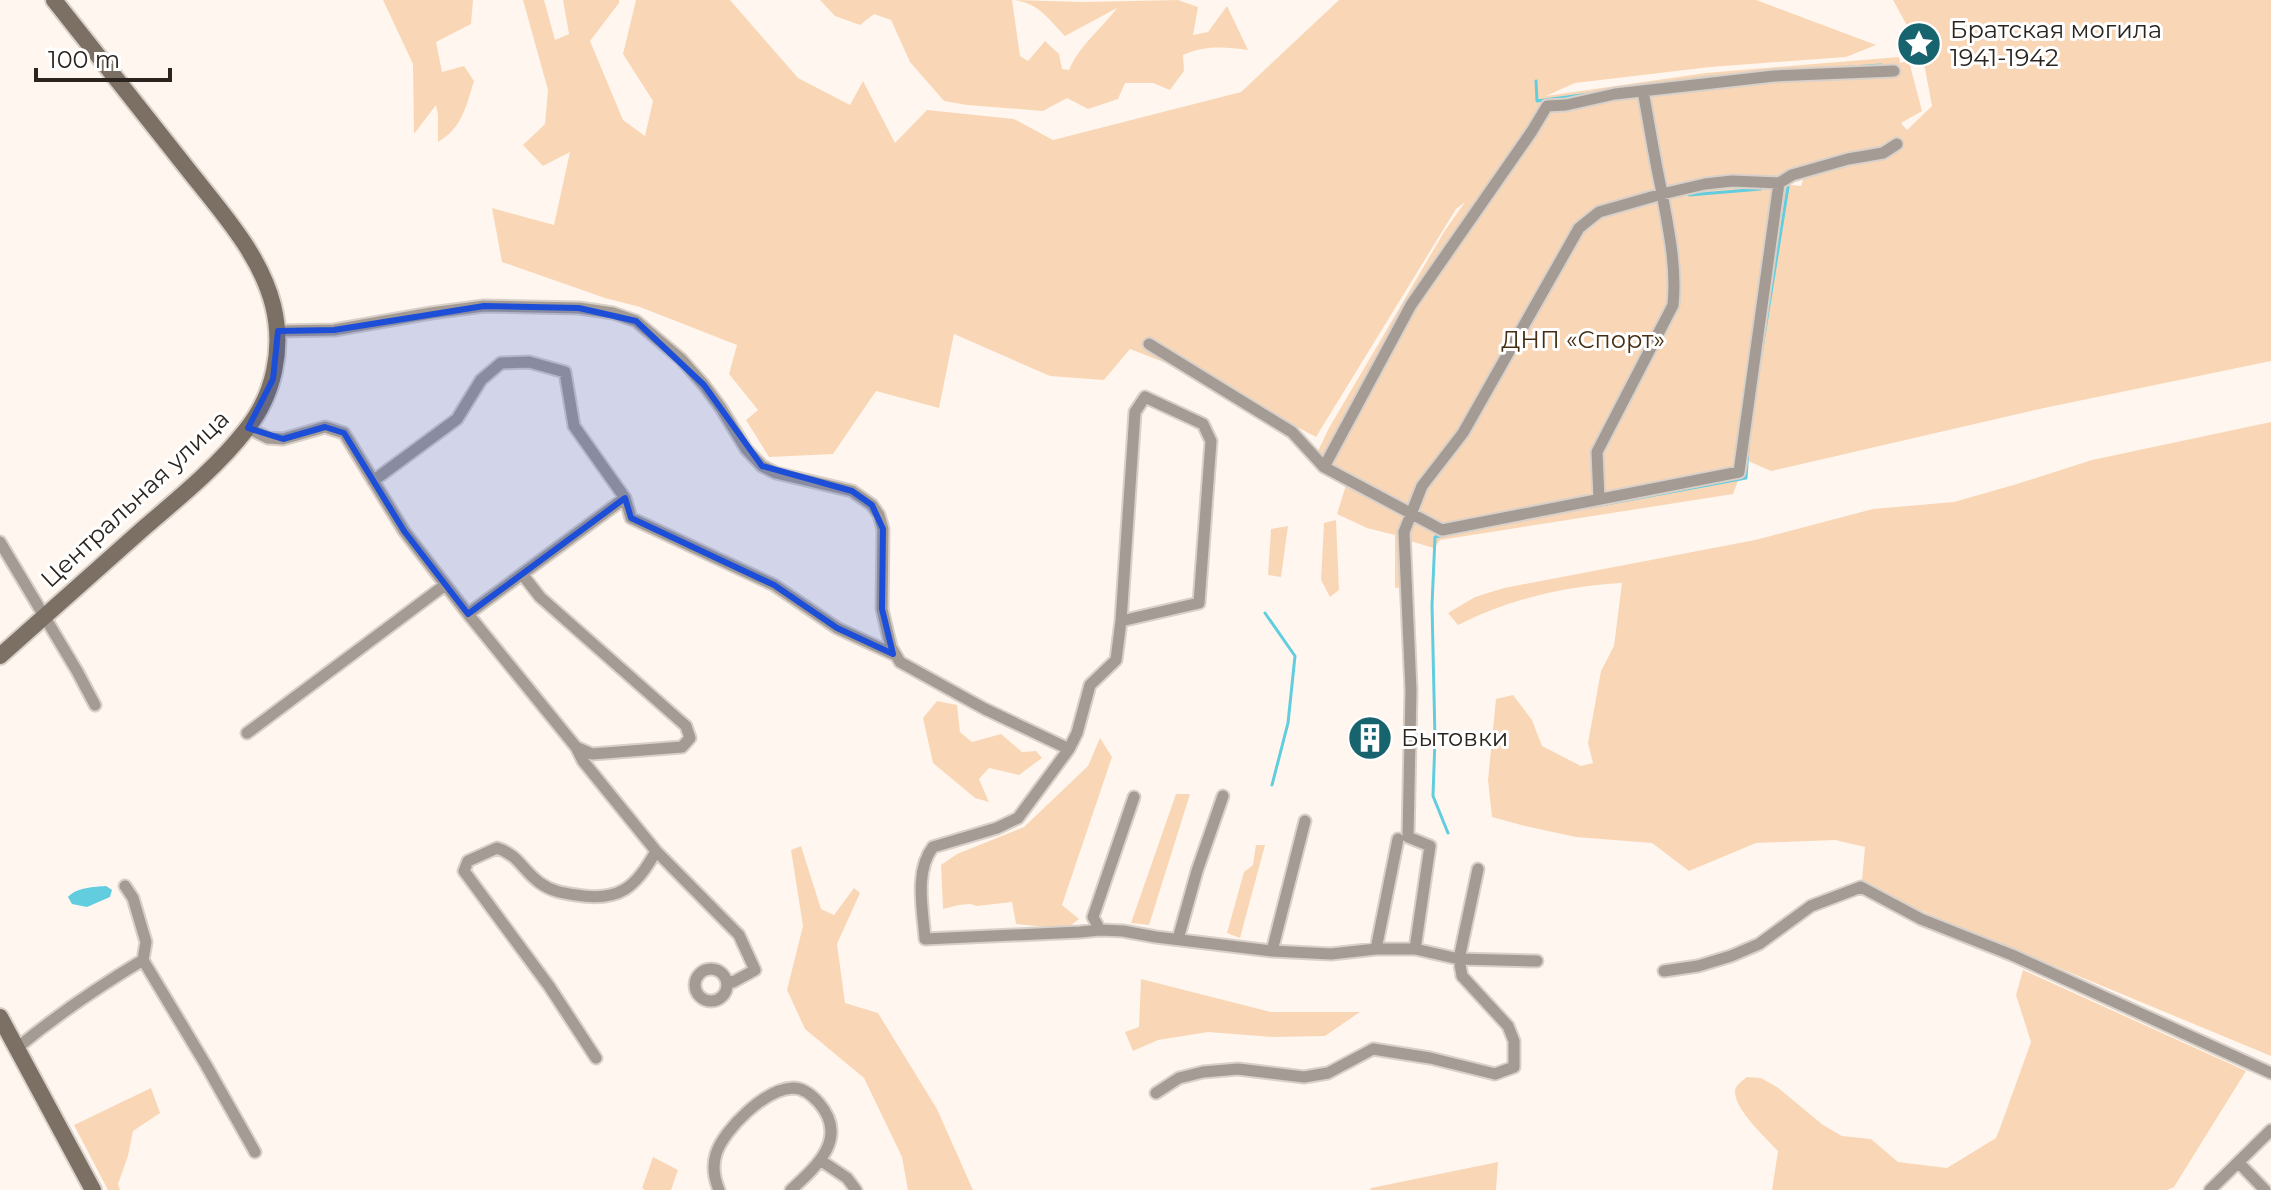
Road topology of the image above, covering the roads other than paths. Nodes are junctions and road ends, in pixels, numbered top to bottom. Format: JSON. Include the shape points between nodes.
{"nodes":[{"id":1,"x":54,"y":0,"type":"edge"},
{"id":2,"x":1894,"y":71,"type":"dead end"},
{"id":3,"x":1643,"y":91,"type":"junction"},
{"id":4,"x":1897,"y":144,"type":"dead end"},
{"id":5,"x":1779,"y":183,"type":"junction"},
{"id":6,"x":1662,"y":194,"type":"junction"},
{"id":7,"x":278,"y":331,"type":"junction"},
{"id":8,"x":1149,"y":344,"type":"dead end"},
{"id":9,"x":248,"y":428,"type":"junction"},
{"id":10,"x":1324,"y":467,"type":"junction"},
{"id":11,"x":373,"y":481,"type":"junction"},
{"id":12,"x":625,"y":498,"type":"junction"},
{"id":13,"x":1599,"y":499,"type":"junction"},
{"id":14,"x":1412,"y":512,"type":"junction"},
{"id":15,"x":0,"y":542,"type":"edge"},
{"id":16,"x":522,"y":574,"type":"junction"},
{"id":17,"x":445,"y":585,"type":"junction"},
{"id":18,"x":468,"y":614,"type":"junction"},
{"id":19,"x":45,"y":616,"type":"junction"},
{"id":20,"x":1121,"y":621,"type":"junction"},
{"id":21,"x":893,"y":654,"type":"junction"},
{"id":22,"x":0,"y":656,"type":"edge"},
{"id":23,"x":95,"y":705,"type":"dead end"},
{"id":24,"x":247,"y":733,"type":"dead end"},
{"id":25,"x":576,"y":747,"type":"junction"},
{"id":26,"x":1069,"y":749,"type":"junction"},
{"id":27,"x":1223,"y":796,"type":"dead end"},
{"id":28,"x":1134,"y":797,"type":"dead end"},
{"id":29,"x":1305,"y":821,"type":"dead end"},
{"id":30,"x":1398,"y":839,"type":"dead end"},
{"id":31,"x":656,"y":851,"type":"junction"},
{"id":32,"x":1478,"y":869,"type":"dead end"},
{"id":33,"x":125,"y":886,"type":"dead end"},
{"id":34,"x":1100,"y":930,"type":"junction"},
{"id":35,"x":1178,"y":939,"type":"junction"},
{"id":36,"x":1376,"y":949,"type":"junction"},
{"id":37,"x":1415,"y":949,"type":"junction"},
{"id":38,"x":1272,"y":951,"type":"junction"},
{"id":39,"x":1459,"y":959,"type":"junction"},
{"id":40,"x":143,"y":960,"type":"junction"},
{"id":41,"x":1537,"y":961,"type":"dead end"},
{"id":42,"x":1664,"y":971,"type":"dead end"},
{"id":43,"x":727,"y":981,"type":"dead end"},
{"id":44,"x":0,"y":1017,"type":"edge"},
{"id":45,"x":17,"y":1048,"type":"junction"},
{"id":46,"x":596,"y":1058,"type":"dead end"},
{"id":47,"x":2271,"y":1073,"type":"edge"},
{"id":48,"x":1156,"y":1093,"type":"dead end"},
{"id":49,"x":2271,"y":1130,"type":"edge"},
{"id":50,"x":255,"y":1152,"type":"dead end"},
{"id":51,"x":820,"y":1160,"type":"junction"},
{"id":52,"x":2239,"y":1163,"type":"junction"},
{"id":53,"x":93,"y":1190,"type":"edge"},
{"id":54,"x":719,"y":1190,"type":"edge"},
{"id":55,"x":791,"y":1190,"type":"edge"},
{"id":56,"x":856,"y":1190,"type":"edge"},
{"id":57,"x":2210,"y":1190,"type":"edge"},
{"id":58,"x":2265,"y":1190,"type":"edge"}],
"edges":[{"from":1,"to":7,"type":"street","name":"Центральная улица","via":[[248,252],[272,302]]},
{"from":2,"to":3,"type":"street","via":[[1774,76]]},
{"from":3,"to":6,"type":"street"},
{"from":3,"to":10,"type":"street","via":[[1547,106],[1411,305]]},
{"from":4,"to":5,"type":"street","via":[[1883,153],[1792,175]]},
{"from":5,"to":6,"type":"street","via":[[1732,181]]},
{"from":5,"to":13,"type":"street","via":[[1739,472]]},
{"from":6,"to":13,"type":"street","via":[[1675,284],[1673,305],[1597,452]]},
{"from":6,"to":14,"type":"street","via":[[1599,212],[1579,228],[1463,433],[1422,486]]},
{"from":7,"to":9,"type":"street","name":"Центральная улица","via":[[273,379]]},
{"from":7,"to":21,"type":"street","via":[[334,330],[484,306],[579,308],[636,321],[704,385],[762,466],[852,491],[872,505],[883,529],[882,609]]},
{"from":8,"to":10,"type":"street","via":[[1292,432]]},
{"from":9,"to":11,"type":"street","via":[[283,439],[325,427],[344,433]]},
{"from":9,"to":19,"type":"street","name":"Центральная улица"},
{"from":10,"to":14,"type":"street"},
{"from":11,"to":12,"type":"street","via":[[457,419],[481,380],[501,363],[529,362],[565,372],[574,426]]},
{"from":11,"to":17,"type":"street"},
{"from":12,"to":16,"type":"street"},
{"from":12,"to":21,"type":"street","via":[[631,518],[774,585],[837,628]]},
{"from":13,"to":14,"type":"street","via":[[1442,530]]},
{"from":14,"to":37,"type":"street","via":[[1404,532],[1411,690],[1408,837],[1430,846]]},
{"from":15,"to":19,"type":"street"},
{"from":16,"to":18,"type":"street"},
{"from":16,"to":25,"type":"street","via":[[540,597],[686,726],[690,738],[682,747],[637,751],[592,754]]},
{"from":17,"to":18,"type":"street"},
{"from":17,"to":24,"type":"street"},
{"from":18,"to":25,"type":"street"},
{"from":19,"to":22,"type":"street","name":"Центральная улица"},
{"from":19,"to":23,"type":"street"},
{"from":20,"to":20,"type":"street","via":[[1199,603],[1211,441],[1203,424],[1145,397],[1135,412]]},
{"from":20,"to":26,"type":"street","via":[[1116,660],[1090,685]]},
{"from":21,"to":26,"type":"street","via":[[985,709]]},
{"from":25,"to":31,"type":"street"},
{"from":26,"to":34,"type":"street","via":[[1018,818],[933,847],[927,854],[922,882],[925,939]]},
{"from":27,"to":35,"type":"street"},
{"from":28,"to":34,"type":"street","via":[[1093,917]]},
{"from":29,"to":38,"type":"street"},
{"from":30,"to":36,"type":"street"},
{"from":31,"to":43,"type":"street","via":[[739,935],[755,970]]},
{"from":31,"to":46,"type":"street","via":[[643,874],[617,895],[596,899],[557,893],[497,848],[468,861],[464,871]]},
{"from":32,"to":39,"type":"street"},
{"from":33,"to":40,"type":"street","via":[[146,942]]},
{"from":34,"to":35,"type":"street"},
{"from":35,"to":38,"type":"street"},
{"from":36,"to":37,"type":"street"},
{"from":36,"to":38,"type":"street","via":[[1331,954]]},
{"from":37,"to":39,"type":"street"},
{"from":39,"to":41,"type":"street"},
{"from":39,"to":48,"type":"street","via":[[1462,976],[1508,1026],[1514,1067],[1495,1074],[1373,1049],[1328,1073],[1304,1077],[1238,1069],[1203,1072],[1179,1078]]},
{"from":40,"to":45,"type":"street","via":[[58,1014]]},
{"from":40,"to":50,"type":"street"},
{"from":42,"to":47,"type":"street","via":[[1731,956],[1759,944],[1811,906],[1861,887],[1921,919]]},
{"from":44,"to":45,"type":"street"},
{"from":45,"to":53,"type":"street"},
{"from":49,"to":52,"type":"street"},
{"from":51,"to":54,"type":"street","via":[[832,1133],[826,1114],[809,1093],[783,1090],[752,1108],[721,1141],[713,1173]]},
{"from":51,"to":55,"type":"street"},
{"from":51,"to":56,"type":"street"},
{"from":52,"to":57,"type":"street"},
{"from":52,"to":58,"type":"street"}]}
